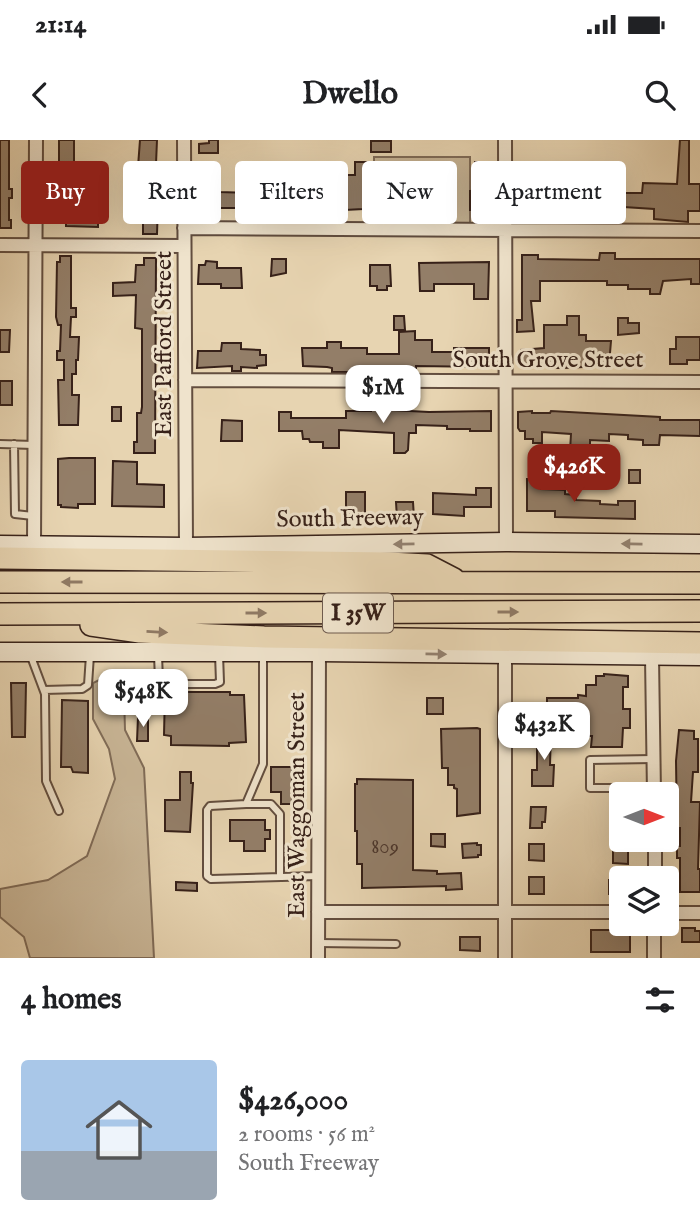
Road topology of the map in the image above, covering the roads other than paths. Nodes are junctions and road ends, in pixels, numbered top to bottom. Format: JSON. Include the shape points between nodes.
{"nodes":[{"id":1,"x":36,"y":140,"type":"edge"},
{"id":2,"x":184,"y":140,"type":"edge"},
{"id":3,"x":505,"y":140,"type":"edge"},
{"id":4,"x":184,"y":228,"type":"junction"},
{"id":5,"x":505,"y":230,"type":"junction"},
{"id":6,"x":700,"y":231,"type":"edge"},
{"id":7,"x":0,"y":245,"type":"edge"},
{"id":8,"x":35,"y":245,"type":"junction"},
{"id":9,"x":184,"y":246,"type":"junction"},
{"id":10,"x":185,"y":380,"type":"junction"},
{"id":11,"x":505,"y":381,"type":"junction"},
{"id":12,"x":700,"y":382,"type":"edge"},
{"id":13,"x":0,"y":443,"type":"edge"},
{"id":14,"x":15,"y":444,"type":"junction"},
{"id":15,"x":34,"y":444,"type":"junction"},
{"id":16,"x":34,"y":516,"type":"junction"},
{"id":17,"x":506,"y":542,"type":"junction"},
{"id":18,"x":700,"y":544,"type":"edge"},
{"id":19,"x":0,"y":545,"type":"edge"},
{"id":20,"x":34,"y":545,"type":"junction"},
{"id":21,"x":186,"y":548,"type":"junction"},
{"id":22,"x":0,"y":558,"type":"edge"},
{"id":23,"x":459,"y":581,"type":"junction"},
{"id":24,"x":0,"y":582,"type":"edge"},
{"id":25,"x":700,"y":583,"type":"edge"},
{"id":26,"x":700,"y":611,"type":"edge"},
{"id":27,"x":8,"y":614,"type":"edge"},
{"id":28,"x":700,"y":643,"type":"edge"},
{"id":29,"x":0,"y":652,"type":"edge"},
{"id":30,"x":29,"y":652,"type":"junction"},
{"id":31,"x":263,"y":652,"type":"junction"},
{"id":32,"x":319,"y":652,"type":"junction"},
{"id":33,"x":90,"y":653,"type":"junction"},
{"id":34,"x":158,"y":653,"type":"junction"},
{"id":35,"x":219,"y":653,"type":"junction"},
{"id":36,"x":505,"y":656,"type":"junction"},
{"id":37,"x":700,"y":656,"type":"edge"},
{"id":38,"x":652,"y":657,"type":"junction"},
{"id":39,"x":44,"y":690,"type":"junction"},
{"id":40,"x":647,"y":759,"type":"junction"},
{"id":41,"x":652,"y":782,"type":"edge"},
{"id":42,"x":609,"y":789,"type":"edge"},
{"id":43,"x":246,"y":804,"type":"junction"},
{"id":44,"x":59,"y":811,"type":"dead end"},
{"id":45,"x":318,"y":876,"type":"junction"},
{"id":46,"x":280,"y":877,"type":"junction"},
{"id":47,"x":318,"y":912,"type":"junction"},
{"id":48,"x":505,"y":912,"type":"junction"},
{"id":49,"x":609,"y":912,"type":"edge"},
{"id":50,"x":679,"y":912,"type":"edge"},
{"id":51,"x":700,"y":913,"type":"edge"},
{"id":52,"x":654,"y":936,"type":"edge"},
{"id":53,"x":318,"y":943,"type":"junction"},
{"id":54,"x":396,"y":944,"type":"dead end"},
{"id":55,"x":318,"y":958,"type":"edge"},
{"id":56,"x":505,"y":958,"type":"edge"},
{"id":57,"x":654,"y":958,"type":"edge"}],
"edges":[{"from":1,"to":8,"type":"street"},
{"from":2,"to":4,"type":"street","name":"East Pafford Street"},
{"from":3,"to":5,"type":"street"},
{"from":4,"to":5,"type":"street"},
{"from":4,"to":9,"type":"street","name":"East Pafford Street"},
{"from":5,"to":6,"type":"street"},
{"from":5,"to":11,"type":"street"},
{"from":7,"to":8,"type":"street"},
{"from":8,"to":9,"type":"street"},
{"from":8,"to":15,"type":"street"},
{"from":9,"to":10,"type":"street","name":"East Pafford Street"},
{"from":10,"to":11,"type":"street","name":"South Grove Street"},
{"from":10,"to":21,"type":"street","name":"East Pafford Street"},
{"from":11,"to":12,"type":"street","name":"South Grove Street"},
{"from":11,"to":17,"type":"street"},
{"from":13,"to":14,"type":"lane"},
{"from":14,"to":15,"type":"lane"},
{"from":14,"to":16,"type":"lane","via":[[15,514]]},
{"from":15,"to":16,"type":"street"},
{"from":16,"to":20,"type":"street"},
{"from":18,"to":17,"type":"main road","name":"South Freeway","one_way":true},
{"from":17,"to":21,"type":"main road","name":"South Freeway","one_way":true},
{"from":19,"to":20,"type":"main road","name":"South Freeway"},
{"from":20,"to":21,"type":"main road","name":"South Freeway"},
{"from":22,"to":23,"type":"highway","via":[[389,563],[427,565]]},
{"from":23,"to":24,"type":"highway","number":"I 35W","one_way":true},
{"from":23,"to":25,"type":"highway","number":"I 35W"},
{"from":27,"to":26,"type":"highway","number":"I 35W","one_way":true},
{"from":27,"to":28,"type":"highway","one_way":true,"via":[[140,632]]},
{"from":29,"to":30,"type":"main road"},
{"from":30,"to":33,"type":"main road"},
{"from":30,"to":39,"type":"lane"},
{"from":31,"to":32,"type":"main road"},
{"from":31,"to":35,"type":"main road"},
{"from":31,"to":43,"type":"lane","via":[[263,764]]},
{"from":32,"to":36,"type":"main road","one_way":true},
{"from":32,"to":45,"type":"street","name":"East Waggoman Street"},
{"from":33,"to":34,"type":"main road"},
{"from":33,"to":39,"type":"lane","via":[[88,685]]},
{"from":34,"to":35,"type":"main road"},
{"from":34,"to":35,"type":"lane","via":[[159,680],[164,684],[220,682]]},
{"from":36,"to":38,"type":"main road"},
{"from":36,"to":48,"type":"street"},
{"from":37,"to":38,"type":"main road"},
{"from":38,"to":40,"type":"street"},
{"from":39,"to":44,"type":"lane","via":[[46,780]]},
{"from":40,"to":41,"type":"street"},
{"from":40,"to":42,"type":"lane","via":[[590,760],[590,788]]},
{"from":43,"to":46,"type":"lane","via":[[271,804],[280,814]]},
{"from":43,"to":46,"type":"lane","via":[[207,810],[207,876]]},
{"from":45,"to":46,"type":"lane"},
{"from":45,"to":47,"type":"street","name":"East Waggoman Street"},
{"from":47,"to":48,"type":"street"},
{"from":47,"to":53,"type":"street","name":"East Waggoman Street"},
{"from":48,"to":49,"type":"street"},
{"from":48,"to":56,"type":"street"},
{"from":50,"to":51,"type":"street"},
{"from":52,"to":57,"type":"street"},
{"from":53,"to":54,"type":"lane"},
{"from":53,"to":55,"type":"street","name":"East Waggoman Street"}]}
